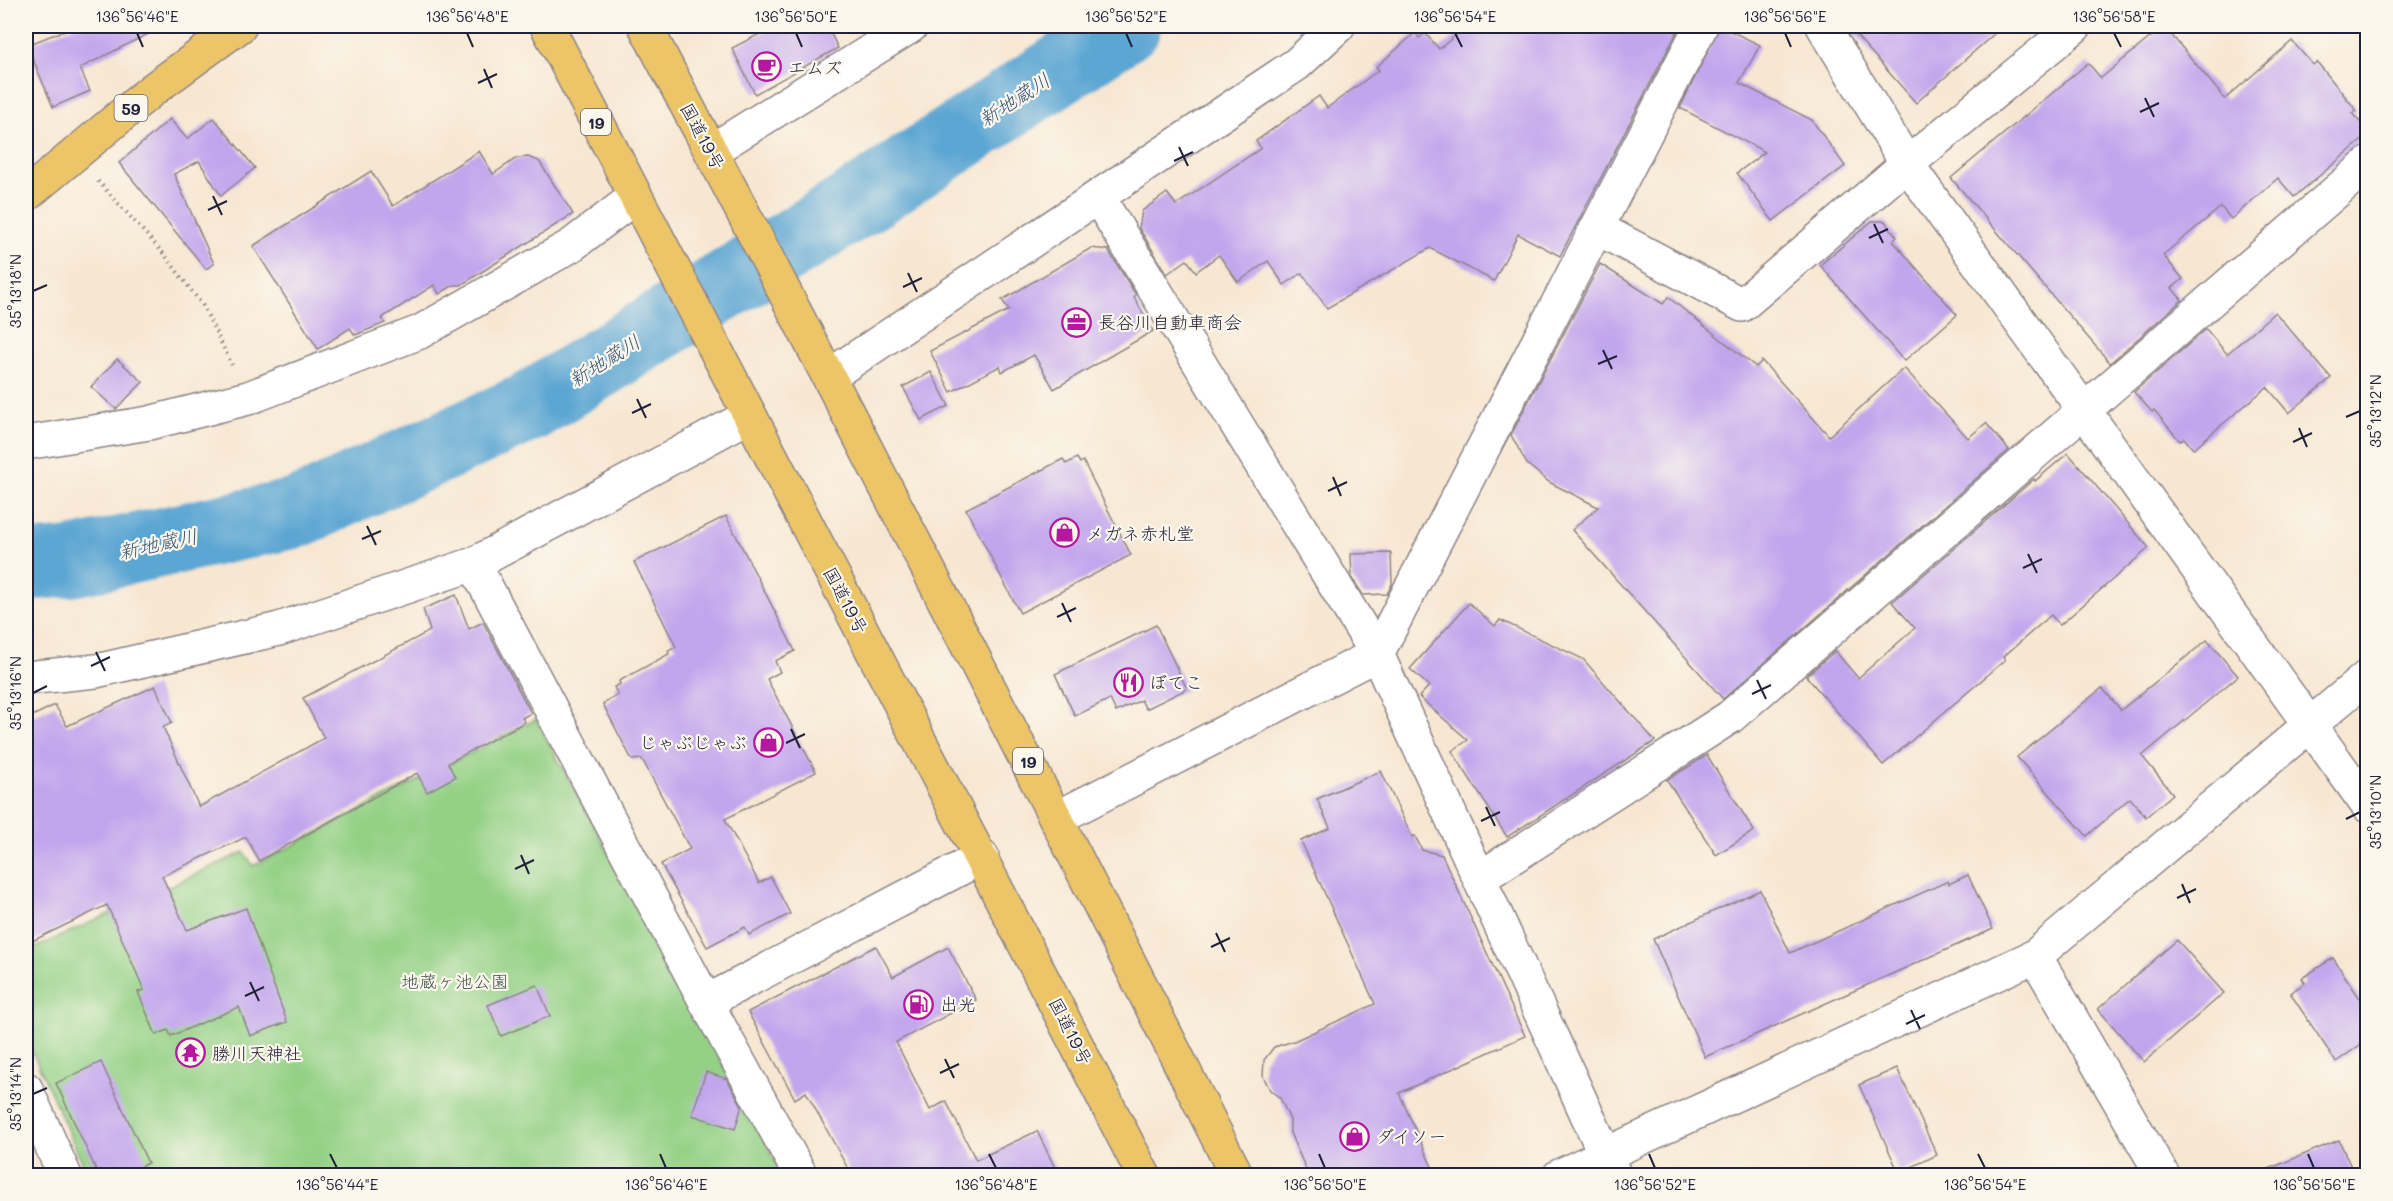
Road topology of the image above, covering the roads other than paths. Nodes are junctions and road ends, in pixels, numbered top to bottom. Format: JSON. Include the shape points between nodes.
{"nodes":[{"id":1,"x":240,"y":26,"type":"edge"},
{"id":2,"x":546,"y":26,"type":"edge"},
{"id":3,"x":645,"y":26,"type":"edge"},
{"id":4,"x":911,"y":26,"type":"edge"},
{"id":5,"x":1338,"y":26,"type":"edge"},
{"id":6,"x":1701,"y":26,"type":"edge"},
{"id":7,"x":1822,"y":26,"type":"edge"},
{"id":8,"x":2075,"y":26,"type":"edge"},
{"id":9,"x":717,"y":163,"type":"junction"},
{"id":10,"x":1907,"y":164,"type":"junction"},
{"id":11,"x":2367,"y":164,"type":"edge"},
{"id":12,"x":26,"y":195,"type":"edge"},
{"id":13,"x":1098,"y":197,"type":"junction"},
{"id":14,"x":641,"y":207,"type":"junction"},
{"id":15,"x":1598,"y":228,"type":"junction"},
{"id":16,"x":822,"y":362,"type":"junction"},
{"id":17,"x":741,"y":402,"type":"junction"},
{"id":18,"x":2084,"y":408,"type":"junction"},
{"id":19,"x":26,"y":443,"type":"edge"},
{"id":20,"x":474,"y":564,"type":"junction"},
{"id":21,"x":1377,"y":654,"type":"junction"},
{"id":22,"x":2367,"y":676,"type":"edge"},
{"id":23,"x":26,"y":678,"type":"edge"},
{"id":24,"x":2309,"y":725,"type":"junction"},
{"id":25,"x":2367,"y":806,"type":"edge"},
{"id":26,"x":1057,"y":818,"type":"junction"},
{"id":27,"x":981,"y":857,"type":"junction"},
{"id":28,"x":1480,"y":878,"type":"junction"},
{"id":29,"x":2035,"y":956,"type":"junction"},
{"id":30,"x":706,"y":1002,"type":"junction"},
{"id":31,"x":26,"y":1089,"type":"edge"},
{"id":32,"x":1610,"y":1165,"type":"edge"},
{"id":33,"x":65,"y":1176,"type":"edge"},
{"id":34,"x":801,"y":1176,"type":"edge"},
{"id":35,"x":1144,"y":1176,"type":"edge"},
{"id":36,"x":1237,"y":1176,"type":"edge"},
{"id":37,"x":1559,"y":1176,"type":"edge"},
{"id":38,"x":2163,"y":1176,"type":"edge"}],
"edges":[{"from":1,"to":12,"type":"main road","number":"59","via":[[152,90]]},
{"from":2,"to":14,"type":"main road","name":"国道19号","number":"19"},
{"from":3,"to":9,"type":"main road","name":"国道19号","number":"19"},
{"from":4,"to":9,"type":"street"},
{"from":5,"to":13,"type":"street","via":[[1297,64]]},
{"from":6,"to":15,"type":"street"},
{"from":7,"to":10,"type":"street"},
{"from":8,"to":10,"type":"street"},
{"from":9,"to":16,"type":"main road","name":"国道19号","number":"19"},
{"from":10,"to":15,"type":"street","via":[[1742,305]]},
{"from":10,"to":18,"type":"street"},
{"from":11,"to":18,"type":"street"},
{"from":13,"to":16,"type":"street"},
{"from":13,"to":21,"type":"street"},
{"from":14,"to":17,"type":"main road","name":"国道19号","number":"19"},
{"from":14,"to":19,"type":"street","via":[[420,332],[248,398],[149,423]]},
{"from":15,"to":21,"type":"street"},
{"from":16,"to":26,"type":"main road","name":"国道19号","number":"19"},
{"from":17,"to":20,"type":"street"},
{"from":17,"to":27,"type":"main road","name":"国道19号","number":"19"},
{"from":18,"to":24,"type":"street"},
{"from":18,"to":28,"type":"street","via":[[1730,717]]},
{"from":20,"to":23,"type":"street","via":[[279,629],[96,671]]},
{"from":20,"to":30,"type":"street"},
{"from":21,"to":26,"type":"street"},
{"from":21,"to":28,"type":"street"},
{"from":22,"to":24,"type":"street"},
{"from":24,"to":25,"type":"street"},
{"from":24,"to":29,"type":"street"},
{"from":26,"to":36,"type":"main road","name":"国道19号","number":"19"},
{"from":27,"to":30,"type":"street"},
{"from":27,"to":35,"type":"main road","name":"国道19号","number":"19"},
{"from":28,"to":32,"type":"street"},
{"from":29,"to":32,"type":"street"},
{"from":29,"to":38,"type":"street"},
{"from":30,"to":34,"type":"street"},
{"from":31,"to":33,"type":"street"},
{"from":32,"to":37,"type":"street"}]}
